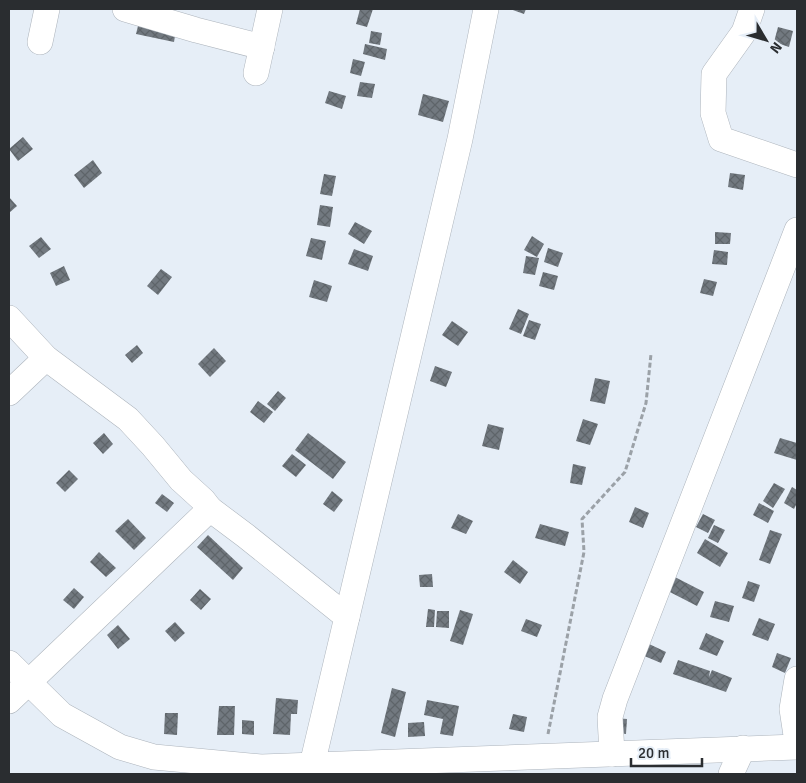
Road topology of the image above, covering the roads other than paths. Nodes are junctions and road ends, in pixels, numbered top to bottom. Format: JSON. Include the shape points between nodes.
{"nodes":[{"id":1,"x":47,"y":9,"type":"edge"},
{"id":2,"x":125,"y":9,"type":"edge"},
{"id":3,"x":270,"y":9,"type":"edge"},
{"id":4,"x":486,"y":9,"type":"edge"},
{"id":5,"x":752,"y":9,"type":"edge"},
{"id":6,"x":40,"y":42,"type":"dead end"},
{"id":7,"x":262,"y":47,"type":"junction"},
{"id":8,"x":256,"y":73,"type":"dead end"},
{"id":9,"x":797,"y":165,"type":"edge"},
{"id":10,"x":797,"y":230,"type":"edge"},
{"id":11,"x":9,"y":318,"type":"edge"},
{"id":12,"x":46,"y":358,"type":"junction"},
{"id":13,"x":9,"y":393,"type":"edge"},
{"id":14,"x":210,"y":509,"type":"junction"},
{"id":15,"x":347,"y":617,"type":"junction"},
{"id":16,"x":9,"y":663,"type":"edge"},
{"id":17,"x":797,"y":679,"type":"edge"},
{"id":18,"x":29,"y":682,"type":"junction"},
{"id":19,"x":9,"y":701,"type":"edge"},
{"id":20,"x":797,"y":742,"type":"edge"},
{"id":21,"x":797,"y":747,"type":"edge"},
{"id":22,"x":743,"y":748,"type":"junction"},
{"id":23,"x":612,"y":754,"type":"junction"},
{"id":24,"x":312,"y":765,"type":"junction"},
{"id":25,"x":730,"y":774,"type":"edge"}],
"edges":[{"from":1,"to":6,"type":"street"},
{"from":2,"to":7,"type":"street"},
{"from":3,"to":7,"type":"street"},
{"from":4,"to":15,"type":"street","via":[[460,139]]},
{"from":5,"to":9,"type":"street","via":[[744,32],[714,74],[714,113],[721,139]]},
{"from":7,"to":8,"type":"street"},
{"from":10,"to":23,"type":"street","via":[[615,699],[610,717]]},
{"from":11,"to":12,"type":"street"},
{"from":12,"to":13,"type":"street"},
{"from":12,"to":14,"type":"street","via":[[128,420]]},
{"from":14,"to":15,"type":"street"},
{"from":14,"to":18,"type":"street"},
{"from":15,"to":24,"type":"street"},
{"from":16,"to":18,"type":"street"},
{"from":17,"to":20,"type":"street","via":[[792,709]]},
{"from":18,"to":19,"type":"street"},
{"from":18,"to":24,"type":"street","via":[[62,715],[120,747],[154,757],[261,767]]},
{"from":21,"to":22,"type":"street"},
{"from":22,"to":23,"type":"street"},
{"from":22,"to":25,"type":"street"},
{"from":23,"to":24,"type":"street"}]}
